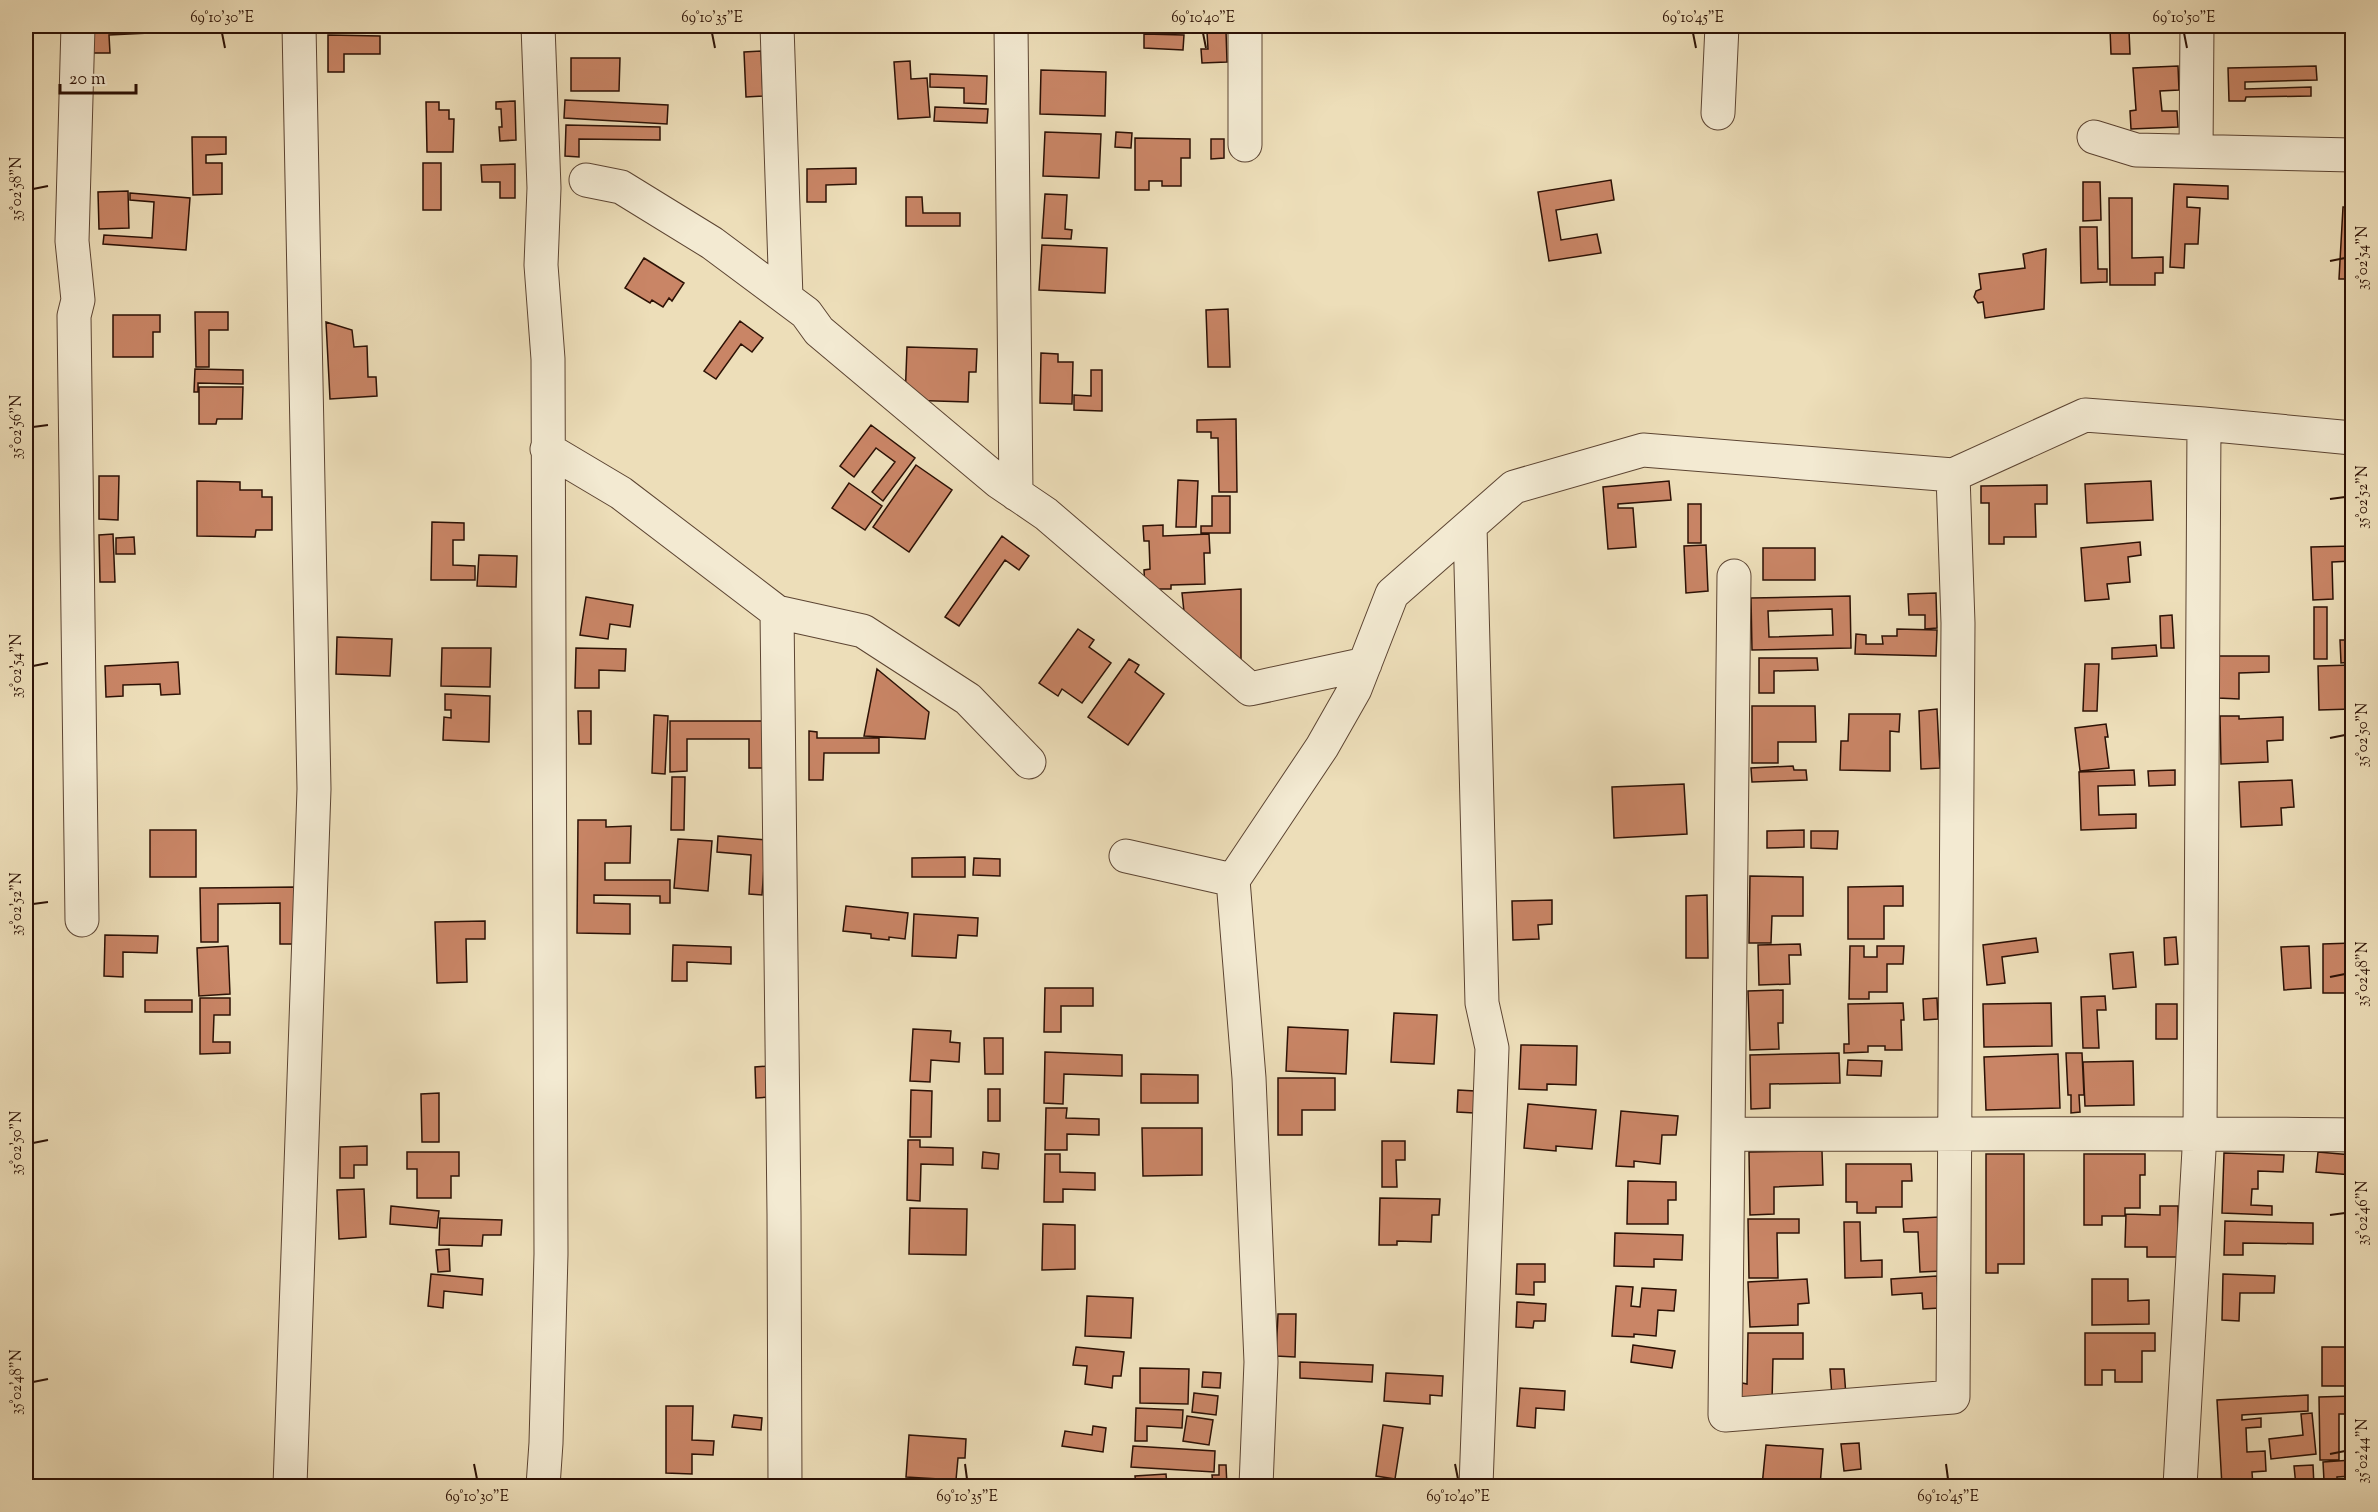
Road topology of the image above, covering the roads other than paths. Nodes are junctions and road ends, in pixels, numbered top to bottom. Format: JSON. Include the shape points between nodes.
{"nodes":[{"id":1,"x":78,"y":26,"type":"edge"},
{"id":2,"x":299,"y":26,"type":"edge"},
{"id":3,"x":538,"y":26,"type":"edge"},
{"id":4,"x":777,"y":26,"type":"edge"},
{"id":5,"x":1011,"y":26,"type":"edge"},
{"id":6,"x":1245,"y":26,"type":"edge"},
{"id":7,"x":1722,"y":26,"type":"edge"},
{"id":8,"x":2197,"y":26,"type":"edge"},
{"id":9,"x":1718,"y":113,"type":"dead end"},
{"id":10,"x":2094,"y":137,"type":"dead end"},
{"id":11,"x":1245,"y":145,"type":"dead end"},
{"id":12,"x":2196,"y":151,"type":"junction"},
{"id":13,"x":2352,"y":155,"type":"edge"},
{"id":14,"x":586,"y":180,"type":"dead end"},
{"id":15,"x":786,"y":298,"type":"junction"},
{"id":16,"x":2204,"y":424,"type":"junction"},
{"id":17,"x":2352,"y":438,"type":"edge"},
{"id":18,"x":547,"y":449,"type":"junction"},
{"id":19,"x":1953,"y":475,"type":"junction"},
{"id":20,"x":1016,"y":494,"type":"junction"},
{"id":21,"x":1470,"y":526,"type":"junction"},
{"id":22,"x":1734,"y":576,"type":"dead end"},
{"id":23,"x":777,"y":612,"type":"junction"},
{"id":24,"x":1365,"y":664,"type":"junction"},
{"id":25,"x":1029,"y":762,"type":"dead end"},
{"id":26,"x":1126,"y":856,"type":"dead end"},
{"id":27,"x":1233,"y":879,"type":"junction"},
{"id":28,"x":82,"y":920,"type":"dead end"},
{"id":29,"x":2200,"y":1132,"type":"junction"},
{"id":30,"x":1728,"y":1134,"type":"junction"},
{"id":31,"x":1955,"y":1135,"type":"junction"},
{"id":32,"x":2352,"y":1135,"type":"edge"},
{"id":33,"x":290,"y":1486,"type":"edge"},
{"id":34,"x":543,"y":1486,"type":"edge"},
{"id":35,"x":785,"y":1486,"type":"edge"},
{"id":36,"x":1256,"y":1486,"type":"edge"},
{"id":37,"x":1476,"y":1486,"type":"edge"},
{"id":38,"x":2180,"y":1486,"type":"edge"}],
"edges":[{"from":1,"to":28,"type":"street","via":[[72,241],[78,300],[74,316]]},
{"from":2,"to":33,"type":"street","via":[[314,789]]},
{"from":3,"to":18,"type":"street"},
{"from":4,"to":15,"type":"street"},
{"from":5,"to":20,"type":"street"},
{"from":6,"to":11,"type":"street"},
{"from":7,"to":9,"type":"street"},
{"from":8,"to":12,"type":"street"},
{"from":10,"to":12,"type":"street","via":[[2136,150]]},
{"from":12,"to":13,"type":"street"},
{"from":14,"to":15,"type":"street","via":[[621,187],[712,243]]},
{"from":15,"to":20,"type":"street","via":[[806,313],[819,331]]},
{"from":16,"to":17,"type":"street"},
{"from":16,"to":19,"type":"street","via":[[2085,415]]},
{"from":16,"to":29,"type":"street"},
{"from":18,"to":23,"type":"street","via":[[621,493]]},
{"from":18,"to":34,"type":"street","via":[[551,1254]]},
{"from":19,"to":21,"type":"street","via":[[1642,450],[1514,487]]},
{"from":19,"to":31,"type":"street","via":[[1958,623]]},
{"from":20,"to":24,"type":"street","via":[[1046,514],[1250,689]]},
{"from":21,"to":24,"type":"street","via":[[1392,594]]},
{"from":21,"to":37,"type":"street","via":[[1482,1003],[1492,1048]]},
{"from":22,"to":30,"type":"street"},
{"from":23,"to":25,"type":"street","via":[[863,631],[968,699]]},
{"from":23,"to":35,"type":"street"},
{"from":24,"to":27,"type":"street","via":[[1322,747]]},
{"from":26,"to":27,"type":"street"},
{"from":27,"to":36,"type":"street","via":[[1249,1078],[1262,1362]]},
{"from":29,"to":31,"type":"street"},
{"from":29,"to":32,"type":"street"},
{"from":29,"to":38,"type":"street"},
{"from":30,"to":31,"type":"street"},
{"from":30,"to":31,"type":"street","via":[[1725,1415],[1953,1397]]}]}
